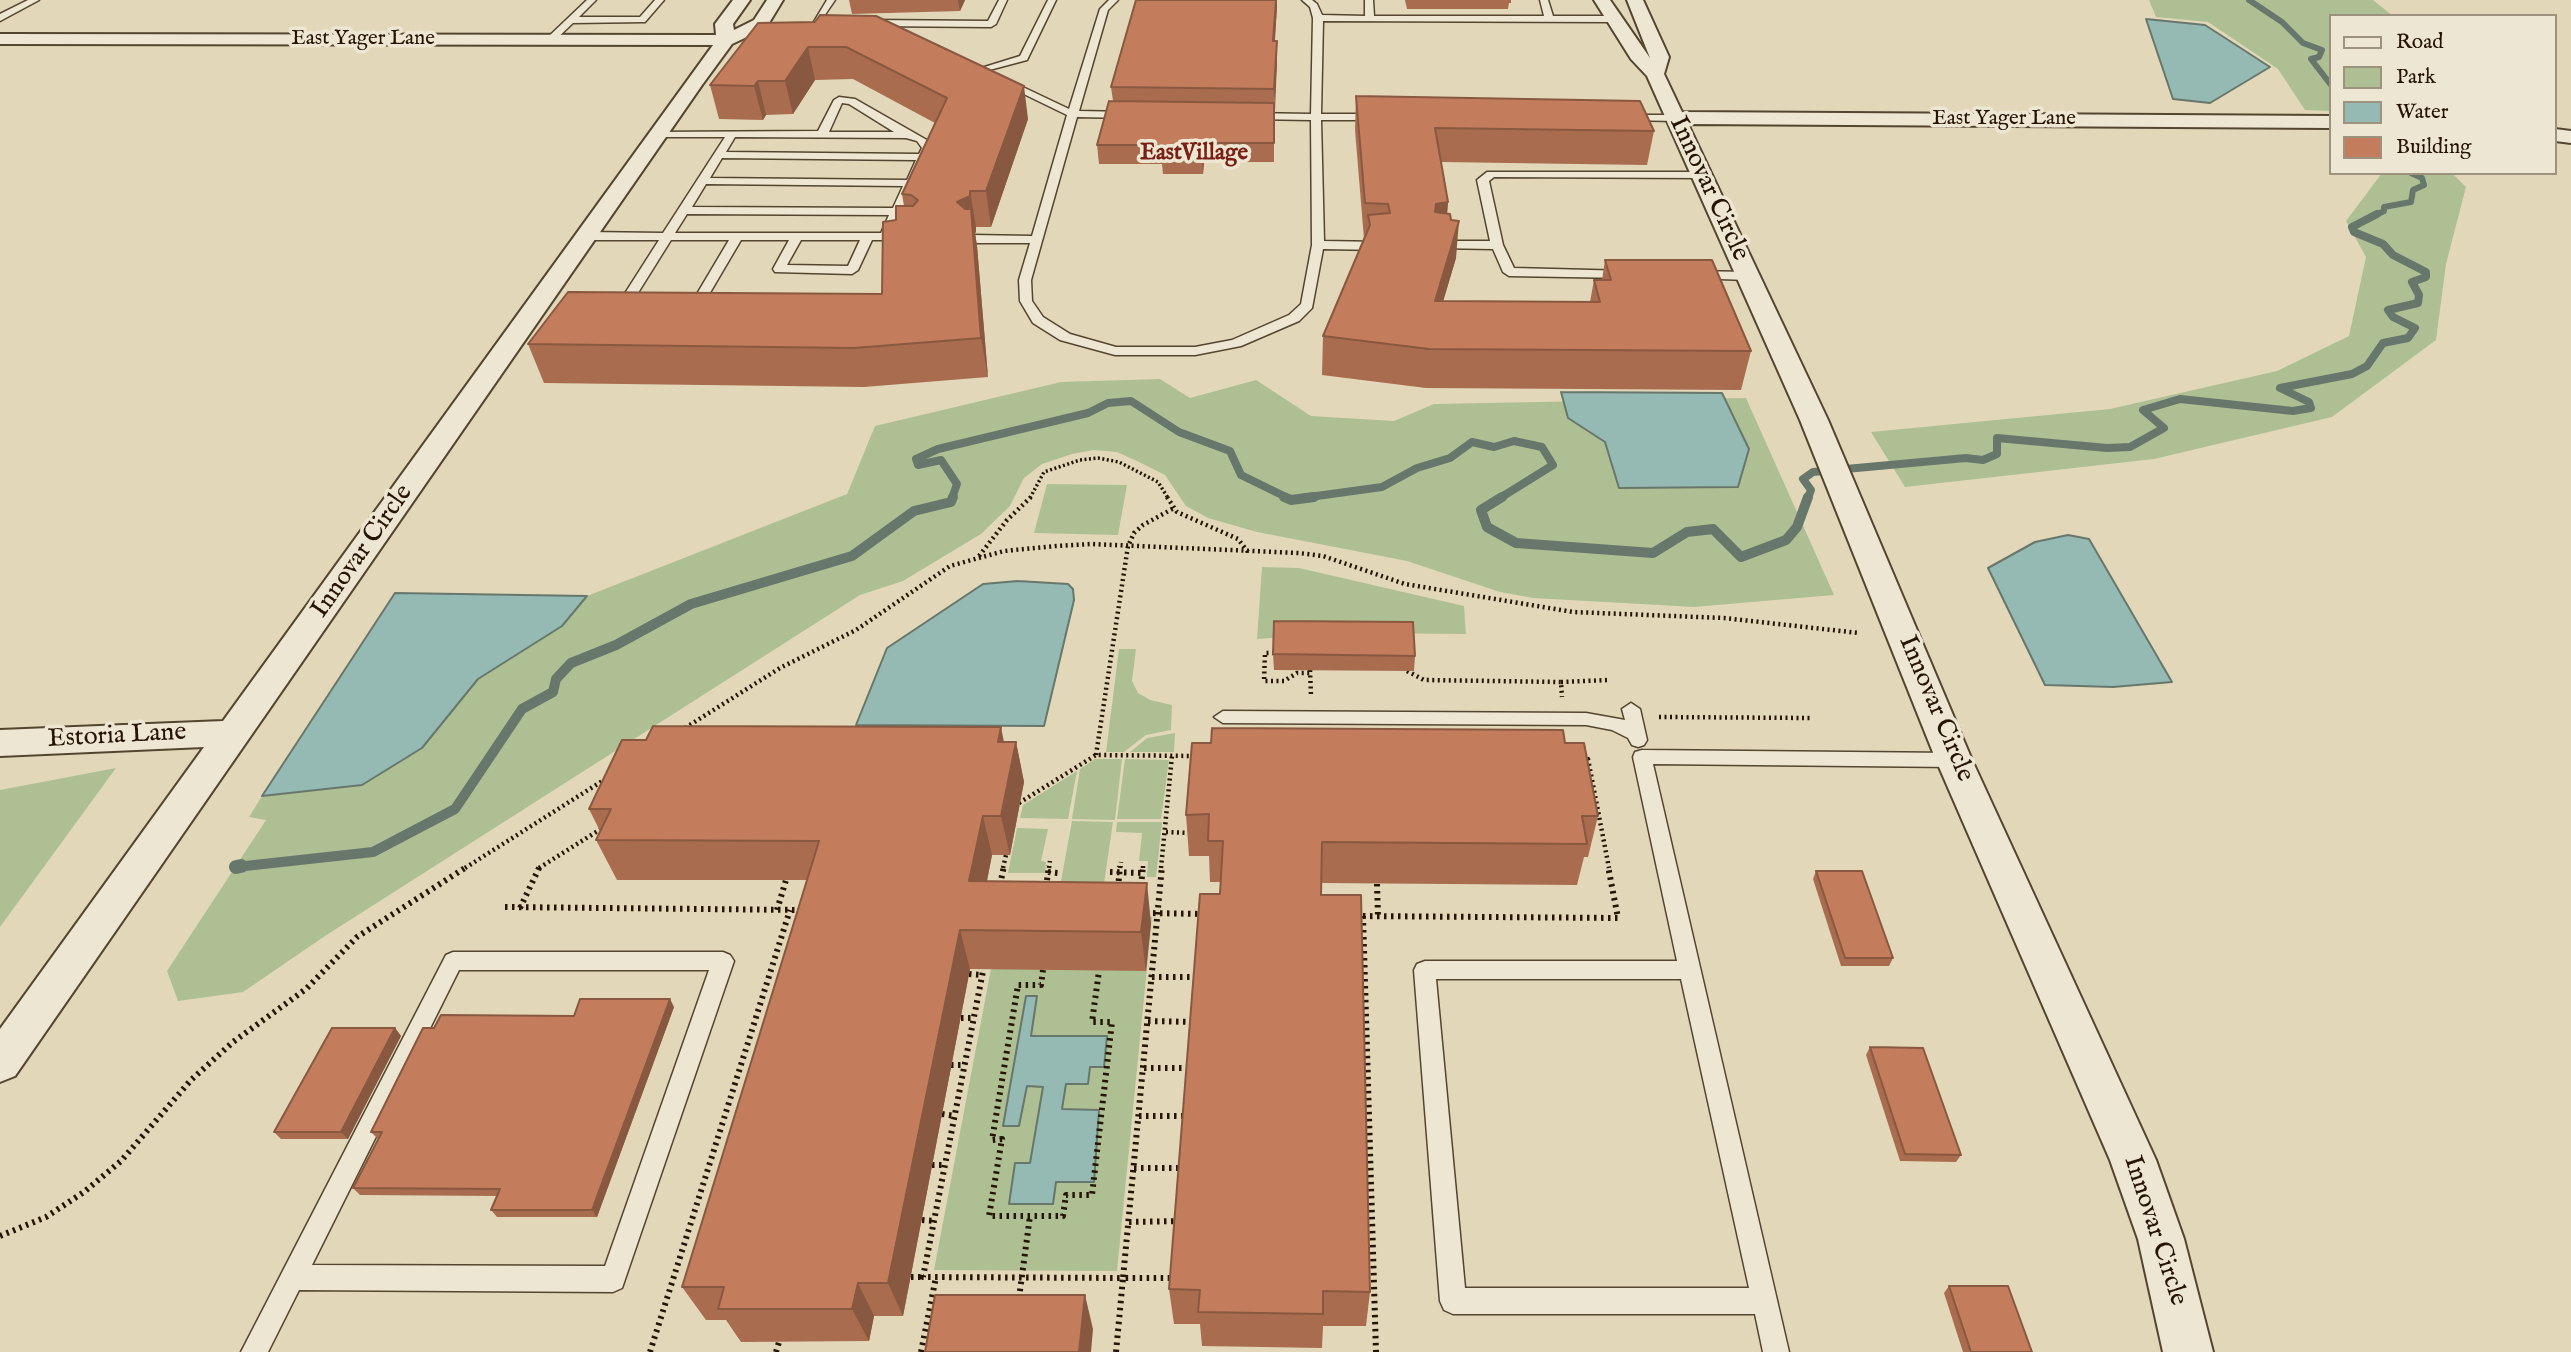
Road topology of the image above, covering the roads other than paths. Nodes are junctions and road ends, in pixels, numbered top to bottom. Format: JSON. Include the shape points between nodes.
{"nodes":[{"id":1,"x":34,"y":0,"type":"edge"},
{"id":2,"x":592,"y":0,"type":"edge"},
{"id":3,"x":660,"y":0,"type":"edge"},
{"id":4,"x":742,"y":0,"type":"edge"},
{"id":5,"x":775,"y":0,"type":"edge"},
{"id":6,"x":831,"y":0,"type":"edge"},
{"id":7,"x":1003,"y":0,"type":"edge"},
{"id":8,"x":1052,"y":0,"type":"edge"},
{"id":9,"x":1114,"y":0,"type":"edge"},
{"id":10,"x":1306,"y":0,"type":"edge"},
{"id":11,"x":1370,"y":0,"type":"edge"},
{"id":12,"x":1544,"y":0,"type":"edge"},
{"id":13,"x":1602,"y":0,"type":"edge"},
{"id":14,"x":1635,"y":0,"type":"edge"},
{"id":15,"x":0,"y":18,"type":"edge"},
{"id":16,"x":1318,"y":18,"type":"junction"},
{"id":17,"x":1370,"y":19,"type":"junction"},
{"id":18,"x":1549,"y":19,"type":"junction"},
{"id":19,"x":1611,"y":19,"type":"junction"},
{"id":20,"x":572,"y":20,"type":"junction"},
{"id":21,"x":828,"y":23,"type":"edge"},
{"id":22,"x":855,"y":23,"type":"edge"},
{"id":23,"x":0,"y":39,"type":"edge"},
{"id":24,"x":549,"y":41,"type":"junction"},
{"id":25,"x":740,"y":41,"type":"junction"},
{"id":26,"x":1655,"y":74,"type":"junction"},
{"id":27,"x":1073,"y":114,"type":"junction"},
{"id":28,"x":1140,"y":115,"type":"edge"},
{"id":29,"x":1235,"y":116,"type":"edge"},
{"id":30,"x":1316,"y":117,"type":"junction"},
{"id":31,"x":1385,"y":117,"type":"edge"},
{"id":32,"x":1618,"y":118,"type":"edge"},
{"id":33,"x":1677,"y":118,"type":"junction"},
{"id":34,"x":2330,"y":122,"type":"edge"},
{"id":35,"x":657,"y":134,"type":"junction"},
{"id":36,"x":732,"y":135,"type":"junction"},
{"id":37,"x":822,"y":135,"type":"junction"},
{"id":38,"x":907,"y":135,"type":"junction"},
{"id":39,"x":718,"y":155,"type":"junction"},
{"id":40,"x":923,"y":158,"type":"junction"},
{"id":41,"x":1702,"y":174,"type":"junction"},
{"id":42,"x":701,"y":181,"type":"junction"},
{"id":43,"x":911,"y":183,"type":"junction"},
{"id":44,"x":683,"y":210,"type":"junction"},
{"id":45,"x":897,"y":212,"type":"junction"},
{"id":46,"x":586,"y":236,"type":"junction"},
{"id":47,"x":666,"y":236,"type":"junction"},
{"id":48,"x":737,"y":236,"type":"junction"},
{"id":49,"x":797,"y":237,"type":"junction"},
{"id":50,"x":868,"y":237,"type":"junction"},
{"id":51,"x":885,"y":237,"type":"junction"},
{"id":52,"x":906,"y":237,"type":"edge"},
{"id":53,"x":972,"y":239,"type":"edge"},
{"id":54,"x":1037,"y":240,"type":"junction"},
{"id":55,"x":1318,"y":245,"type":"junction"},
{"id":56,"x":1438,"y":245,"type":"edge"},
{"id":57,"x":1497,"y":245,"type":"junction"},
{"id":58,"x":1381,"y":246,"type":"edge"},
{"id":59,"x":1639,"y":274,"type":"edge"},
{"id":60,"x":1676,"y":275,"type":"edge"},
{"id":61,"x":1748,"y":276,"type":"junction"},
{"id":62,"x":632,"y":309,"type":"edge"},
{"id":63,"x":682,"y":309,"type":"edge"},
{"id":64,"x":1630,"y":709,"type":"dead end"},
{"id":65,"x":1223,"y":717,"type":"dead end"},
{"id":66,"x":234,"y":733,"type":"junction"},
{"id":67,"x":1637,"y":734,"type":"junction"},
{"id":68,"x":0,"y":743,"type":"edge"},
{"id":69,"x":1642,"y":757,"type":"junction"},
{"id":70,"x":1955,"y":760,"type":"junction"},
{"id":71,"x":1690,"y":970,"type":"junction"},
{"id":72,"x":0,"y":1063,"type":"edge"},
{"id":73,"x":292,"y":1277,"type":"junction"},
{"id":74,"x":1764,"y":1301,"type":"junction"},
{"id":75,"x":254,"y":1352,"type":"edge"},
{"id":76,"x":1776,"y":1352,"type":"edge"},
{"id":77,"x":2188,"y":1352,"type":"edge"}],
"edges":[{"from":1,"to":15,"type":"lane"},
{"from":2,"to":20,"type":"lane"},
{"from":3,"to":20,"type":"lane","via":[[642,20]]},
{"from":4,"to":25,"type":"street","name":"Innovar Circle","via":[[724,24]]},
{"from":5,"to":25,"type":"street","name":"Innovar Circle","via":[[760,24]]},
{"from":6,"to":21,"type":"lane","via":[[812,27]]},
{"from":7,"to":22,"type":"lane","via":[[990,24]]},
{"from":8,"to":27,"type":"lane","via":[[1024,58],[975,69]]},
{"from":9,"to":27,"type":"lane","via":[[1104,9]]},
{"from":10,"to":16,"type":"lane"},
{"from":11,"to":17,"type":"lane"},
{"from":12,"to":18,"type":"lane"},
{"from":13,"to":19,"type":"street","name":"Innovar Circle"},
{"from":14,"to":26,"type":"street","name":"Innovar Circle","via":[[1660,57]]},
{"from":16,"to":17,"type":"lane"},
{"from":16,"to":30,"type":"lane"},
{"from":17,"to":18,"type":"lane"},
{"from":18,"to":19,"type":"lane"},
{"from":19,"to":26,"type":"street","name":"Innovar Circle"},
{"from":20,"to":24,"type":"lane"},
{"from":23,"to":24,"type":"street","name":"East Yager Lane"},
{"from":24,"to":25,"type":"street","name":"East Yager Lane"},
{"from":25,"to":35,"type":"street","name":"Innovar Circle"},
{"from":26,"to":33,"type":"street","name":"Innovar Circle"},
{"from":27,"to":28,"type":"lane"},
{"from":27,"to":54,"type":"lane"},
{"from":29,"to":30,"type":"lane"},
{"from":30,"to":31,"type":"lane"},
{"from":30,"to":55,"type":"lane"},
{"from":32,"to":33,"type":"lane"},
{"from":33,"to":34,"type":"street","name":"East Yager Lane"},
{"from":33,"to":41,"type":"street","name":"Innovar Circle"},
{"from":35,"to":36,"type":"lane"},
{"from":35,"to":46,"type":"street","name":"Innovar Circle"},
{"from":36,"to":37,"type":"lane"},
{"from":36,"to":39,"type":"lane"},
{"from":37,"to":38,"type":"lane"},
{"from":37,"to":38,"type":"lane","via":[[839,100],[851,100]]},
{"from":38,"to":40,"type":"lane","via":[[927,144]]},
{"from":39,"to":40,"type":"lane"},
{"from":39,"to":42,"type":"lane"},
{"from":40,"to":43,"type":"lane"},
{"from":41,"to":57,"type":"lane","via":[[1491,174],[1483,180]]},
{"from":41,"to":61,"type":"street","name":"Innovar Circle"},
{"from":42,"to":43,"type":"lane"},
{"from":42,"to":44,"type":"lane"},
{"from":43,"to":45,"type":"lane"},
{"from":44,"to":45,"type":"lane"},
{"from":44,"to":47,"type":"lane"},
{"from":45,"to":51,"type":"lane"},
{"from":46,"to":47,"type":"lane"},
{"from":46,"to":66,"type":"street","name":"Innovar Circle"},
{"from":47,"to":48,"type":"lane"},
{"from":47,"to":62,"type":"lane","via":[[619,309]]},
{"from":48,"to":49,"type":"lane"},
{"from":48,"to":63,"type":"lane","via":[[695,308]]},
{"from":49,"to":50,"type":"lane"},
{"from":49,"to":50,"type":"lane","via":[[779,269],[852,270]]},
{"from":50,"to":51,"type":"lane"},
{"from":51,"to":52,"type":"lane"},
{"from":53,"to":54,"type":"lane"},
{"from":54,"to":55,"type":"lane","via":[[1026,280],[1026,301],[1038,320],[1065,337],[1115,351],[1148,353],[1236,343],[1294,318],[1307,305]]},
{"from":55,"to":58,"type":"lane"},
{"from":56,"to":57,"type":"lane"},
{"from":57,"to":59,"type":"lane","via":[[1509,272]]},
{"from":60,"to":61,"type":"lane"},
{"from":61,"to":70,"type":"street","name":"Innovar Circle","via":[[1814,420]]},
{"from":64,"to":67,"type":"lane"},
{"from":65,"to":67,"type":"lane","via":[[1586,719],[1616,724]]},
{"from":66,"to":68,"type":"street","name":"Estoria Lane"},
{"from":66,"to":72,"type":"street","name":"Innovar Circle"},
{"from":67,"to":69,"type":"lane"},
{"from":69,"to":70,"type":"lane"},
{"from":69,"to":71,"type":"lane"},
{"from":70,"to":77,"type":"street","name":"Innovar Circle","via":[[2133,1160],[2161,1240]]},
{"from":71,"to":74,"type":"lane"},
{"from":71,"to":74,"type":"lane","via":[[1425,970],[1453,1301]]},
{"from":73,"to":73,"type":"lane","via":[[453,961],[723,961],[613,1279]]},
{"from":73,"to":75,"type":"lane"},
{"from":74,"to":76,"type":"lane"}]}
